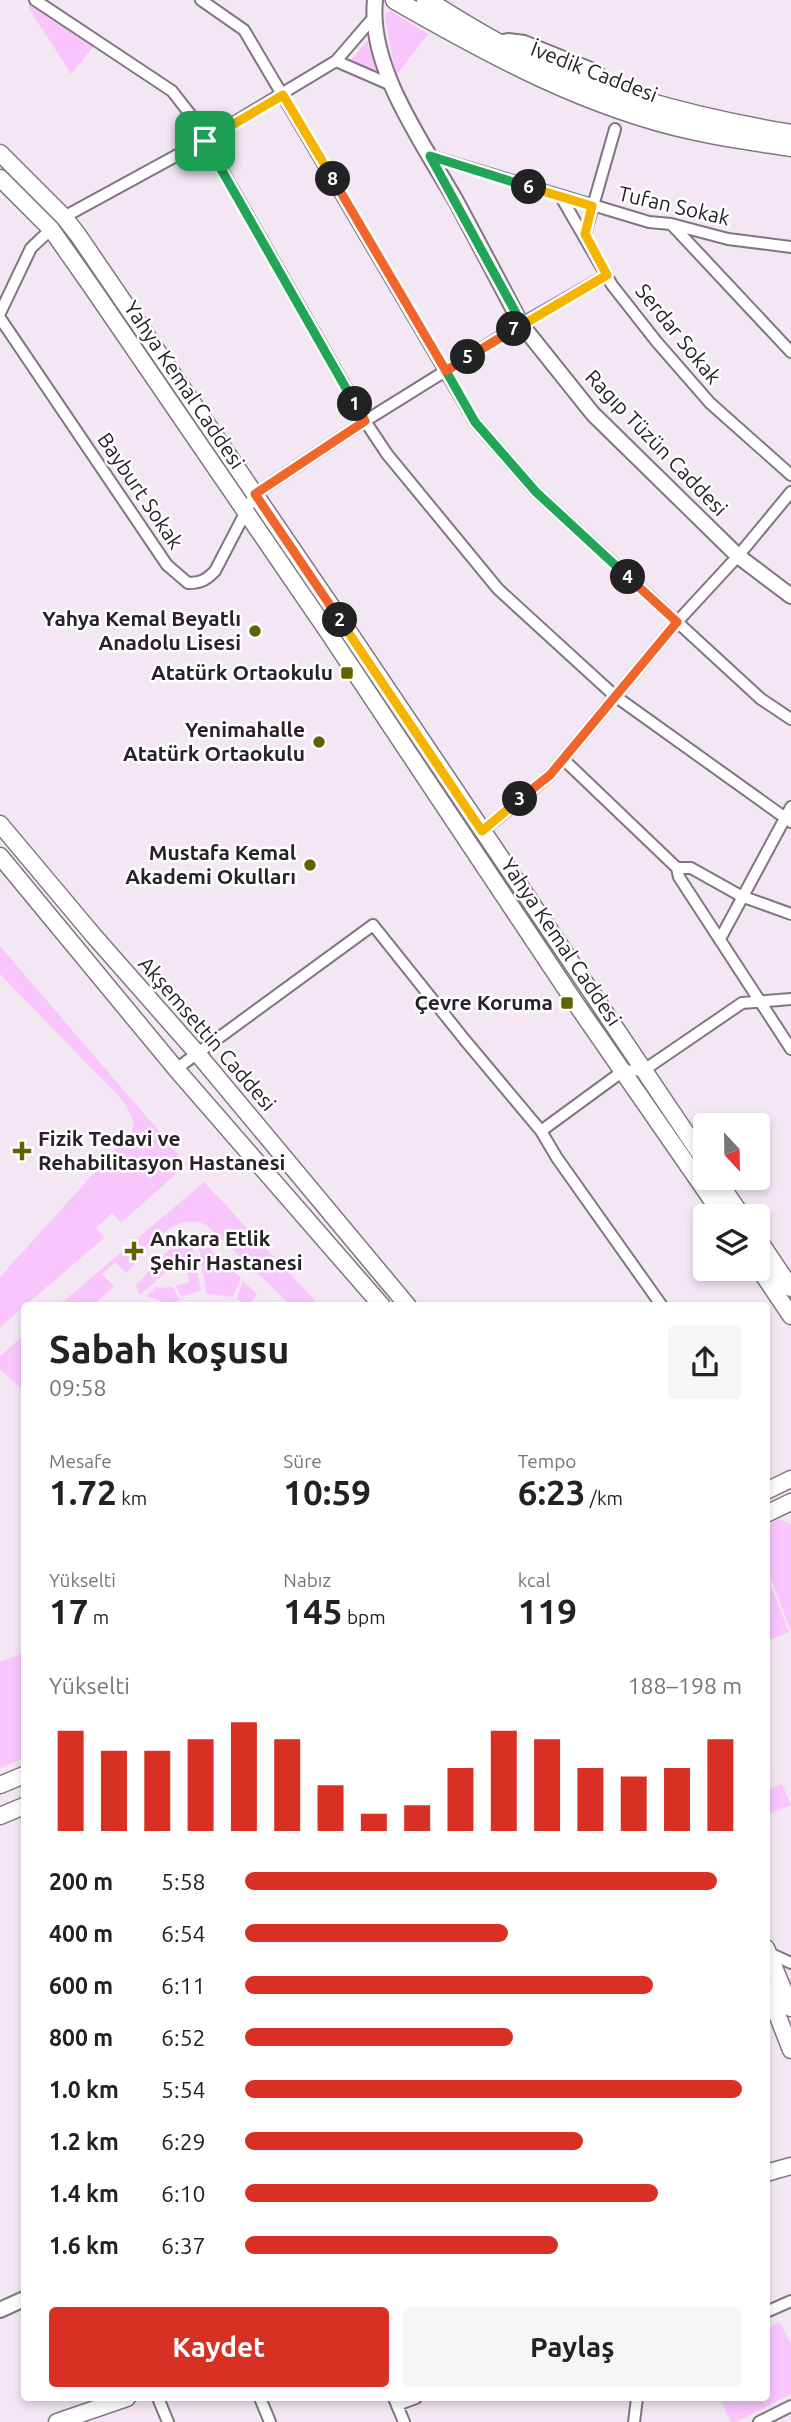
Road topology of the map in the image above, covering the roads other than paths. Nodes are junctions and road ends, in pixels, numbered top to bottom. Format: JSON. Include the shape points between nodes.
{"nodes":[{"id":1,"x":201,"y":0,"type":"edge"},
{"id":2,"x":375,"y":0,"type":"edge"},
{"id":3,"x":394,"y":0,"type":"edge"},
{"id":4,"x":426,"y":0,"type":"edge"},
{"id":5,"x":30,"y":1,"type":"edge"},
{"id":6,"x":373,"y":18,"type":"junction"},
{"id":7,"x":336,"y":61,"type":"junction"},
{"id":8,"x":389,"y":84,"type":"junction"},
{"id":9,"x":283,"y":95,"type":"junction"},
{"id":10,"x":615,"y":129,"type":"dead end"},
{"id":11,"x":791,"y":134,"type":"edge"},
{"id":12,"x":205,"y":141,"type":"junction"},
{"id":13,"x":791,"y":147,"type":"edge"},
{"id":14,"x":0,"y":153,"type":"edge"},
{"id":15,"x":430,"y":156,"type":"junction"},
{"id":16,"x":0,"y":178,"type":"edge"},
{"id":17,"x":561,"y":197,"type":"junction"},
{"id":18,"x":592,"y":206,"type":"junction"},
{"id":19,"x":64,"y":217,"type":"junction"},
{"id":20,"x":671,"y":224,"type":"junction"},
{"id":21,"x":51,"y":229,"type":"junction"},
{"id":22,"x":585,"y":234,"type":"junction"},
{"id":23,"x":791,"y":247,"type":"edge"},
{"id":24,"x":607,"y":275,"type":"junction"},
{"id":25,"x":0,"y":316,"type":"edge"},
{"id":26,"x":522,"y":324,"type":"junction"},
{"id":27,"x":791,"y":352,"type":"edge"},
{"id":28,"x":446,"y":371,"type":"junction"},
{"id":29,"x":365,"y":421,"type":"junction"},
{"id":30,"x":791,"y":475,"type":"edge"},
{"id":31,"x":791,"y":492,"type":"edge"},
{"id":32,"x":255,"y":494,"type":"junction"},
{"id":33,"x":246,"y":514,"type":"junction"},
{"id":34,"x":738,"y":556,"type":"junction"},
{"id":35,"x":791,"y":596,"type":"edge"},
{"id":36,"x":677,"y":622,"type":"junction"},
{"id":37,"x":615,"y":696,"type":"junction"},
{"id":38,"x":791,"y":719,"type":"edge"},
{"id":39,"x":563,"y":759,"type":"junction"},
{"id":40,"x":791,"y":807,"type":"edge"},
{"id":41,"x":788,"y":821,"type":"edge"},
{"id":42,"x":0,"y":824,"type":"edge"},
{"id":43,"x":482,"y":831,"type":"junction"},
{"id":44,"x":0,"y":856,"type":"edge"},
{"id":45,"x":677,"y":868,"type":"junction"},
{"id":46,"x":741,"y":896,"type":"junction"},
{"id":47,"x":791,"y":915,"type":"edge"},
{"id":48,"x":719,"y":939,"type":"junction"},
{"id":49,"x":791,"y":999,"type":"edge"},
{"id":50,"x":760,"y":1003,"type":"junction"},
{"id":51,"x":791,"y":1049,"type":"edge"},
{"id":52,"x":197,"y":1053,"type":"junction"},
{"id":53,"x":176,"y":1069,"type":"junction"},
{"id":54,"x":644,"y":1070,"type":"junction"},
{"id":55,"x":623,"y":1071,"type":"junction"},
{"id":56,"x":541,"y":1131,"type":"junction"},
{"id":57,"x":693,"y":1143,"type":"edge"},
{"id":58,"x":715,"y":1204,"type":"edge"},
{"id":59,"x":770,"y":1257,"type":"edge"},
{"id":60,"x":767,"y":1281,"type":"edge"},
{"id":61,"x":791,"y":1289,"type":"edge"},
{"id":62,"x":379,"y":1302,"type":"edge"},
{"id":63,"x":405,"y":1302,"type":"edge"},
{"id":64,"x":659,"y":1302,"type":"edge"},
{"id":65,"x":791,"y":1317,"type":"edge"},
{"id":66,"x":791,"y":1479,"type":"edge"},
{"id":67,"x":770,"y":1489,"type":"edge"},
{"id":68,"x":791,"y":1503,"type":"edge"},
{"id":69,"x":770,"y":1512,"type":"edge"},
{"id":70,"x":21,"y":1776,"type":"edge"},
{"id":71,"x":0,"y":1785,"type":"edge"},
{"id":72,"x":21,"y":1807,"type":"edge"},
{"id":73,"x":0,"y":1816,"type":"edge"},
{"id":74,"x":770,"y":1951,"type":"edge"},
{"id":75,"x":770,"y":1955,"type":"edge"},
{"id":76,"x":791,"y":1963,"type":"edge"},
{"id":77,"x":770,"y":1996,"type":"edge"},
{"id":78,"x":790,"y":2002,"type":"edge"},
{"id":79,"x":791,"y":2050,"type":"edge"},
{"id":80,"x":791,"y":2166,"type":"edge"},
{"id":81,"x":770,"y":2173,"type":"edge"},
{"id":82,"x":21,"y":2301,"type":"edge"},
{"id":83,"x":788,"y":2302,"type":"edge"},
{"id":84,"x":1,"y":2308,"type":"edge"},
{"id":85,"x":770,"y":2310,"type":"edge"},
{"id":86,"x":791,"y":2315,"type":"edge"},
{"id":87,"x":118,"y":2401,"type":"edge"},
{"id":88,"x":159,"y":2401,"type":"edge"},
{"id":89,"x":261,"y":2401,"type":"edge"},
{"id":90,"x":395,"y":2401,"type":"edge"},
{"id":91,"x":637,"y":2401,"type":"edge"},
{"id":92,"x":791,"y":2406,"type":"edge"},
{"id":93,"x":57,"y":2422,"type":"edge"},
{"id":94,"x":168,"y":2422,"type":"edge"},
{"id":95,"x":270,"y":2422,"type":"edge"},
{"id":96,"x":404,"y":2422,"type":"edge"},
{"id":97,"x":634,"y":2422,"type":"edge"},
{"id":98,"x":759,"y":2422,"type":"edge"}],
"edges":[{"from":1,"to":9,"type":"street","via":[[244,30]]},
{"from":2,"to":6,"type":"street","name":"Ragıp Tüzün Caddesi"},
{"from":3,"to":13,"type":"main road","name":"İvedik Caddesi","via":[[505,61],[622,109],[695,131]]},
{"from":4,"to":11,"type":"main road","name":"İvedik Caddesi","via":[[540,64],[613,92],[703,117]]},
{"from":5,"to":12,"type":"street","via":[[172,91]]},
{"from":6,"to":7,"type":"street"},
{"from":6,"to":8,"type":"street","name":"Ragıp Tüzün Caddesi"},
{"from":7,"to":8,"type":"street"},
{"from":7,"to":9,"type":"street"},
{"from":8,"to":15,"type":"street","name":"Ragıp Tüzün Caddesi"},
{"from":9,"to":12,"type":"street"},
{"from":9,"to":28,"type":"street"},
{"from":10,"to":18,"type":"street"},
{"from":12,"to":19,"type":"street"},
{"from":12,"to":29,"type":"street"},
{"from":14,"to":19,"type":"main road","name":"Yahya Kemal Caddesi"},
{"from":15,"to":17,"type":"street","name":"Tufan Sokak"},
{"from":15,"to":26,"type":"street","name":"Ragıp Tüzün Caddesi"},
{"from":16,"to":21,"type":"main road","name":"Yahya Kemal Caddesi"},
{"from":17,"to":18,"type":"street","name":"Tufan Sokak"},
{"from":17,"to":22,"type":"street","name":"Serdar Sokak"},
{"from":18,"to":20,"type":"street","name":"Tufan Sokak"},
{"from":18,"to":22,"type":"street"},
{"from":19,"to":21,"type":"street"},
{"from":19,"to":32,"type":"main road","name":"Yahya Kemal Caddesi"},
{"from":20,"to":23,"type":"street","name":"Tufan Sokak","via":[[728,239]]},
{"from":20,"to":27,"type":"street"},
{"from":21,"to":25,"type":"street","via":[[31,248]]},
{"from":21,"to":33,"type":"main road","name":"Yahya Kemal Caddesi"},
{"from":22,"to":24,"type":"street","name":"Serdar Sokak"},
{"from":24,"to":26,"type":"street"},
{"from":24,"to":30,"type":"street","name":"Serdar Sokak","via":[[710,403]]},
{"from":25,"to":33,"type":"street","name":"Bayburt Sokak","via":[[180,578],[188,583],[206,580]]},
{"from":26,"to":28,"type":"street"},
{"from":26,"to":34,"type":"street","name":"Ragıp Tüzün Caddesi","via":[[593,414]]},
{"from":28,"to":29,"type":"street"},
{"from":28,"to":36,"type":"street","via":[[475,422],[536,492]]},
{"from":29,"to":32,"type":"street"},
{"from":29,"to":37,"type":"street","via":[[498,589]]},
{"from":31,"to":34,"type":"street"},
{"from":32,"to":33,"type":"street","name":"Bayburt Sokak"},
{"from":32,"to":43,"type":"main road","name":"Yahya Kemal Caddesi"},
{"from":33,"to":55,"type":"main road","name":"Yahya Kemal Caddesi"},
{"from":34,"to":35,"type":"street","name":"Ragıp Tüzün Caddesi"},
{"from":34,"to":36,"type":"street"},
{"from":36,"to":37,"type":"street"},
{"from":36,"to":38,"type":"street","via":[[761,699]]},
{"from":37,"to":39,"type":"street"},
{"from":37,"to":41,"type":"street"},
{"from":39,"to":43,"type":"street"},
{"from":39,"to":45,"type":"street"},
{"from":40,"to":41,"type":"street"},
{"from":41,"to":46,"type":"street"},
{"from":42,"to":52,"type":"main road","name":"Akşemsettin Caddesi"},
{"from":43,"to":54,"type":"main road","name":"Yahya Kemal Caddesi"},
{"from":44,"to":53,"type":"main road","name":"Akşemsettin Caddesi"},
{"from":45,"to":46,"type":"street","via":[[691,868]]},
{"from":45,"to":48,"type":"street"},
{"from":46,"to":47,"type":"street"},
{"from":46,"to":48,"type":"street"},
{"from":48,"to":50,"type":"street"},
{"from":49,"to":50,"type":"street"},
{"from":50,"to":51,"type":"street"},
{"from":50,"to":54,"type":"street","via":[[742,1003]]},
{"from":52,"to":53,"type":"street"},
{"from":52,"to":56,"type":"street","via":[[373,925]]},
{"from":52,"to":63,"type":"main road","name":"Akşemsettin Caddesi"},
{"from":53,"to":62,"type":"main road","name":"Akşemsettin Caddesi"},
{"from":54,"to":55,"type":"street"},
{"from":54,"to":57,"type":"main road","name":"Yahya Kemal Caddesi"},
{"from":55,"to":56,"type":"street"},
{"from":55,"to":58,"type":"main road","name":"Yahya Kemal Caddesi"},
{"from":56,"to":64,"type":"street"},
{"from":59,"to":61,"type":"main road"},
{"from":60,"to":65,"type":"main road"},
{"from":66,"to":67,"type":"main road"},
{"from":68,"to":69,"type":"main road"},
{"from":70,"to":71,"type":"main road"},
{"from":72,"to":73,"type":"main road"},
{"from":74,"to":76,"type":"street"},
{"from":75,"to":78,"type":"main road"},
{"from":77,"to":79,"type":"main road"},
{"from":80,"to":81,"type":"main road"},
{"from":82,"to":84,"type":"street"},
{"from":83,"to":85,"type":"street"},
{"from":83,"to":86,"type":"street"},
{"from":87,"to":93,"type":"main road"},
{"from":88,"to":94,"type":"street"},
{"from":89,"to":95,"type":"street"},
{"from":90,"to":96,"type":"street"},
{"from":91,"to":97,"type":"street"},
{"from":92,"to":98,"type":"street"}]}
